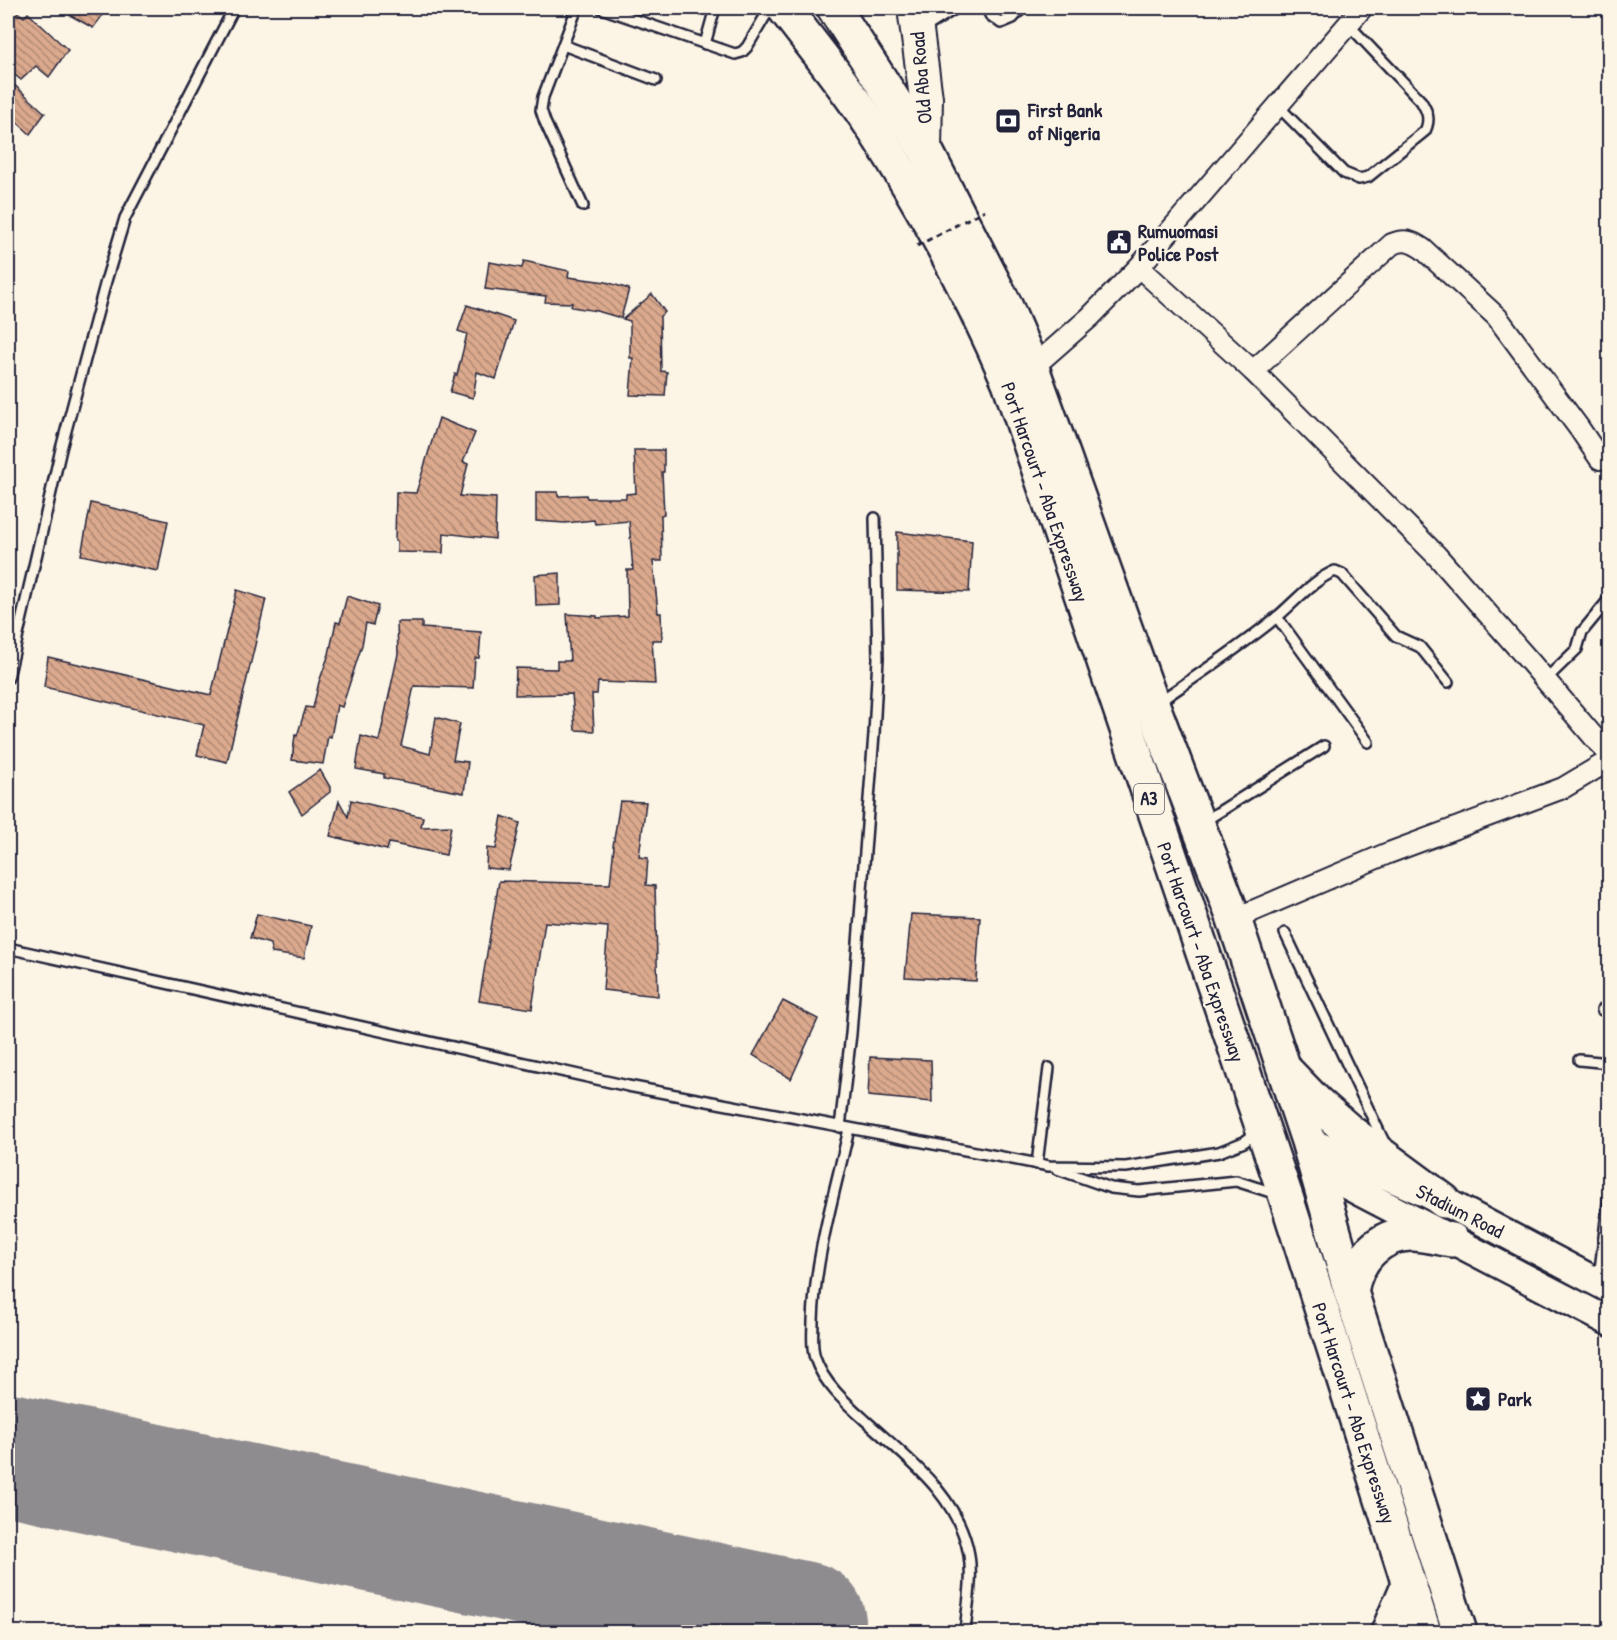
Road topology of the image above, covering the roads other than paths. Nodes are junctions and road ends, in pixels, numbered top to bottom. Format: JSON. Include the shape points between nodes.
{"nodes":[{"id":1,"x":234,"y":8,"type":"edge"},
{"id":2,"x":577,"y":8,"type":"edge"},
{"id":3,"x":601,"y":8,"type":"edge"},
{"id":4,"x":715,"y":8,"type":"edge"},
{"id":5,"x":770,"y":8,"type":"edge"},
{"id":6,"x":784,"y":8,"type":"edge"},
{"id":7,"x":834,"y":8,"type":"edge"},
{"id":8,"x":956,"y":8,"type":"edge"},
{"id":9,"x":987,"y":8,"type":"edge"},
{"id":10,"x":1022,"y":8,"type":"edge"},
{"id":11,"x":1362,"y":8,"type":"edge"},
{"id":12,"x":916,"y":20,"type":"edge"},
{"id":13,"x":1348,"y":24,"type":"junction"},
{"id":14,"x":705,"y":44,"type":"junction"},
{"id":15,"x":563,"y":45,"type":"junction"},
{"id":16,"x":657,"y":80,"type":"dead end"},
{"id":17,"x":1277,"y":105,"type":"junction"},
{"id":18,"x":925,"y":149,"type":"junction"},
{"id":19,"x":583,"y":206,"type":"dead end"},
{"id":20,"x":1138,"y":267,"type":"junction"},
{"id":21,"x":1032,"y":368,"type":"junction"},
{"id":22,"x":1252,"y":371,"type":"junction"},
{"id":23,"x":1600,"y":459,"type":"dead end"},
{"id":24,"x":875,"y":518,"type":"dead end"},
{"id":25,"x":1610,"y":598,"type":"edge"},
{"id":26,"x":1277,"y":617,"type":"junction"},
{"id":27,"x":8,"y":678,"type":"edge"},
{"id":28,"x":1545,"y":680,"type":"junction"},
{"id":29,"x":1448,"y":682,"type":"dead end"},
{"id":30,"x":1153,"y":706,"type":"junction"},
{"id":31,"x":1368,"y":742,"type":"dead end"},
{"id":32,"x":1324,"y":746,"type":"dead end"},
{"id":33,"x":1610,"y":758,"type":"edge"},
{"id":34,"x":1198,"y":825,"type":"junction"},
{"id":35,"x":1234,"y":919,"type":"junction"},
{"id":36,"x":1285,"y":933,"type":"dead end"},
{"id":37,"x":8,"y":948,"type":"edge"},
{"id":38,"x":1579,"y":1060,"type":"dead end"},
{"id":39,"x":1610,"y":1063,"type":"edge"},
{"id":40,"x":1049,"y":1068,"type":"dead end"},
{"id":41,"x":1283,"y":1068,"type":"junction"},
{"id":42,"x":845,"y":1128,"type":"junction"},
{"id":43,"x":1261,"y":1128,"type":"junction"},
{"id":44,"x":1312,"y":1155,"type":"junction"},
{"id":45,"x":1037,"y":1164,"type":"junction"},
{"id":46,"x":1049,"y":1166,"type":"junction"},
{"id":47,"x":1396,"y":1166,"type":"junction"},
{"id":48,"x":1610,"y":1187,"type":"edge"},
{"id":49,"x":1286,"y":1197,"type":"junction"},
{"id":50,"x":1444,"y":1201,"type":"junction"},
{"id":51,"x":1452,"y":1240,"type":"junction"},
{"id":52,"x":1604,"y":1286,"type":"edge"},
{"id":53,"x":1351,"y":1292,"type":"junction"},
{"id":54,"x":1610,"y":1322,"type":"edge"},
{"id":55,"x":1409,"y":1583,"type":"junction"},
{"id":56,"x":965,"y":1632,"type":"edge"},
{"id":57,"x":1388,"y":1632,"type":"edge"},
{"id":58,"x":1424,"y":1632,"type":"edge"},
{"id":59,"x":1460,"y":1632,"type":"edge"}],
"edges":[{"from":1,"to":27,"type":"lane","via":[[125,218],[62,449]]},
{"from":2,"to":15,"type":"lane"},
{"from":3,"to":14,"type":"lane"},
{"from":4,"to":14,"type":"lane"},
{"from":5,"to":14,"type":"lane","via":[[742,52],[735,54]]},
{"from":6,"to":43,"type":"highway","name":"Port Harcourt - Aba Expressway","number":"A3","via":[[870,124],[951,257],[983,320],[1009,382]]},
{"from":7,"to":18,"type":"highway","name":"Port Harcourt - Aba Expressway","number":"A3"},
{"from":8,"to":12,"type":"lane"},
{"from":9,"to":10,"type":"lane","via":[[1001,23]]},
{"from":11,"to":13,"type":"street"},
{"from":12,"to":18,"type":"main road","name":"Old Aba Road","via":[[926,98]]},
{"from":13,"to":17,"type":"street"},
{"from":13,"to":17,"type":"lane","via":[[1421,100],[1428,112],[1425,131],[1368,177],[1359,179],[1344,173]]},
{"from":15,"to":16,"type":"lane"},
{"from":15,"to":19,"type":"lane","via":[[541,110]]},
{"from":17,"to":20,"type":"street"},
{"from":18,"to":21,"type":"highway","name":"Port Harcourt - Aba Expressway","number":"A3","via":[[1005,305]]},
{"from":20,"to":21,"type":"street","via":[[1090,317]]},
{"from":20,"to":22,"type":"street"},
{"from":21,"to":30,"type":"highway","name":"Port Harcourt - Aba Expressway","number":"A3"},
{"from":22,"to":23,"type":"street","via":[[1392,244],[1412,242],[1497,317]]},
{"from":22,"to":28,"type":"street","via":[[1437,556]]},
{"from":24,"to":42,"type":"lane","via":[[878,658]]},
{"from":25,"to":28,"type":"lane","via":[[1582,632],[1577,649]]},
{"from":26,"to":29,"type":"lane","via":[[1335,571],[1342,574],[1396,636],[1420,647]]},
{"from":26,"to":30,"type":"lane"},
{"from":26,"to":31,"type":"lane"},
{"from":28,"to":33,"type":"street"},
{"from":30,"to":34,"type":"highway","name":"Port Harcourt - Aba Expressway","number":"A3"},
{"from":32,"to":34,"type":"lane"},
{"from":33,"to":35,"type":"street","via":[[1563,788],[1386,854]]},
{"from":34,"to":35,"type":"highway","name":"Port Harcourt - Aba Expressway","number":"A3"},
{"from":35,"to":41,"type":"highway","name":"Port Harcourt - Aba Expressway","number":"A3"},
{"from":36,"to":47,"type":"lane"},
{"from":37,"to":42,"type":"lane","via":[[628,1086]]},
{"from":38,"to":39,"type":"lane"},
{"from":40,"to":45,"type":"lane"},
{"from":41,"to":44,"type":"highway","name":"Port Harcourt - Aba Expressway","number":"A3"},
{"from":41,"to":47,"type":"highway","via":[[1349,1131]]},
{"from":42,"to":45,"type":"lane"},
{"from":42,"to":56,"type":"lane","via":[[814,1295],[814,1356],[825,1378],[851,1408],[920,1468],[957,1518],[969,1557]]},
{"from":43,"to":46,"type":"lane","via":[[1244,1142],[1219,1152],[1126,1167]]},
{"from":43,"to":49,"type":"highway","name":"Port Harcourt - Aba Expressway","number":"A3"},
{"from":44,"to":50,"type":"main road","name":"Stadium Road"},
{"from":44,"to":51,"type":"main road","name":"Stadium Road"},
{"from":44,"to":53,"type":"highway","name":"Port Harcourt - Aba Expressway","number":"A3"},
{"from":45,"to":46,"type":"lane"},
{"from":46,"to":49,"type":"lane","via":[[1111,1188],[1139,1191],[1236,1181]]},
{"from":47,"to":50,"type":"highway"},
{"from":48,"to":52,"type":"lane"},
{"from":49,"to":55,"type":"highway","name":"Port Harcourt - Aba Expressway","number":"A3"},
{"from":50,"to":52,"type":"main road","name":"Stadium Road"},
{"from":51,"to":53,"type":"highway","via":[[1414,1234],[1384,1240],[1361,1264]]},
{"from":51,"to":54,"type":"main road","name":"Stadium Road"},
{"from":53,"to":59,"type":"highway","name":"Port Harcourt - Aba Expressway","number":"A3"},
{"from":55,"to":57,"type":"highway"},
{"from":55,"to":58,"type":"highway","name":"Port Harcourt - Aba Expressway","number":"A3"}]}
